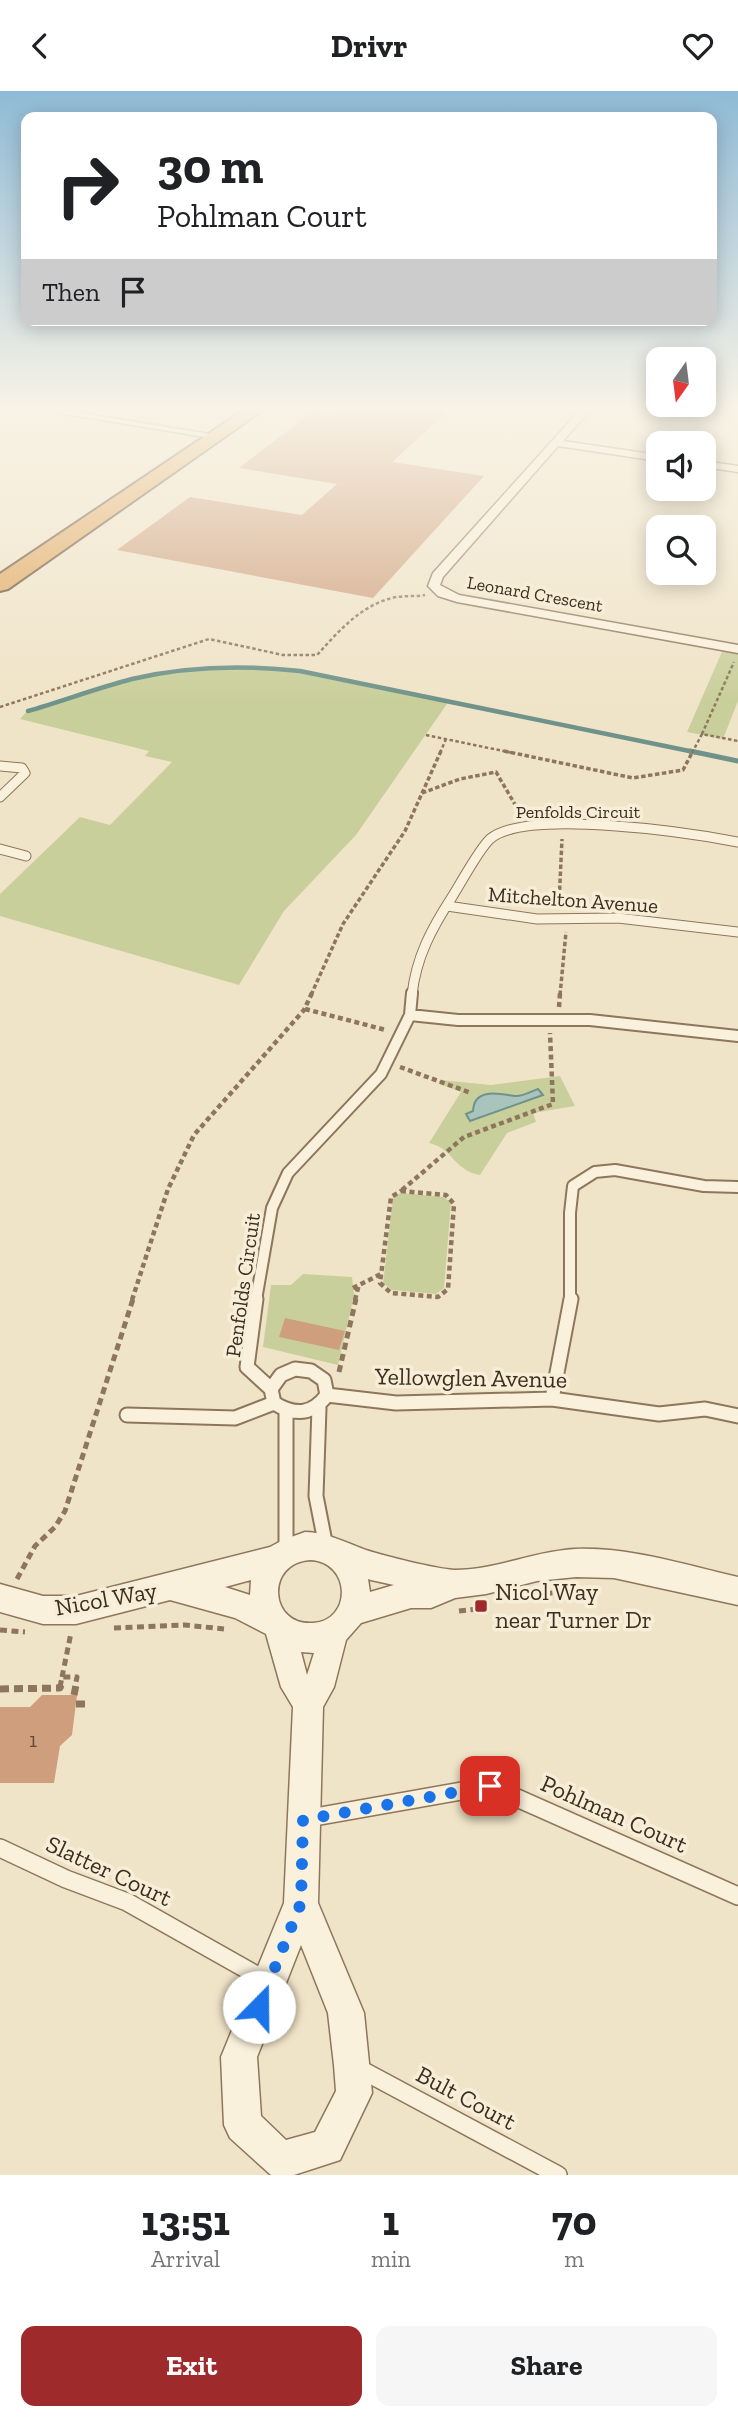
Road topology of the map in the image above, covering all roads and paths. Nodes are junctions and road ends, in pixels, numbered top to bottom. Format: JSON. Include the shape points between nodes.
{"nodes":[{"id":1,"x":95,"y":507,"type":"edge"},
{"id":2,"x":108,"y":507,"type":"edge"},
{"id":3,"x":498,"y":507,"type":"edge"},
{"id":4,"x":0,"y":568,"type":"edge"},
{"id":5,"x":0,"y":584,"type":"edge"},
{"id":6,"x":439,"y":591,"type":"junction"},
{"id":7,"x":738,"y":651,"type":"edge"},
{"id":8,"x":0,"y":707,"type":"edge"},
{"id":9,"x":426,"y":735,"type":"dead end"},
{"id":10,"x":700,"y":735,"type":"junction"},
{"id":11,"x":446,"y":739,"type":"junction"},
{"id":12,"x":738,"y":741,"type":"edge"},
{"id":13,"x":0,"y":766,"type":"edge"},
{"id":14,"x":421,"y":793,"type":"junction"},
{"id":15,"x":0,"y":797,"type":"edge"},
{"id":16,"x":526,"y":826,"type":"junction"},
{"id":17,"x":738,"y":842,"type":"edge"},
{"id":18,"x":0,"y":849,"type":"edge"},
{"id":19,"x":26,"y":856,"type":"dead end"},
{"id":20,"x":447,"y":906,"type":"junction"},
{"id":21,"x":738,"y":932,"type":"edge"},
{"id":22,"x":304,"y":1009,"type":"junction"},
{"id":23,"x":410,"y":1015,"type":"junction"},
{"id":24,"x":549,"y":1018,"type":"junction"},
{"id":25,"x":401,"y":1032,"type":"junction"},
{"id":26,"x":738,"y":1036,"type":"edge"},
{"id":27,"x":386,"y":1062,"type":"junction"},
{"id":28,"x":471,"y":1093,"type":"dead end"},
{"id":29,"x":738,"y":1187,"type":"edge"},
{"id":30,"x":401,"y":1191,"type":"junction"},
{"id":31,"x":381,"y":1274,"type":"junction"},
{"id":32,"x":359,"y":1284,"type":"junction"},
{"id":33,"x":353,"y":1288,"type":"dead end"},
{"id":34,"x":271,"y":1388,"type":"junction"},
{"id":35,"x":334,"y":1396,"type":"junction"},
{"id":36,"x":552,"y":1399,"type":"junction"},
{"id":37,"x":274,"y":1403,"type":"junction"},
{"id":38,"x":318,"y":1408,"type":"junction"},
{"id":39,"x":286,"y":1412,"type":"junction"},
{"id":40,"x":127,"y":1415,"type":"dead end"},
{"id":41,"x":738,"y":1416,"type":"edge"},
{"id":42,"x":332,"y":1551,"type":"junction"},
{"id":43,"x":283,"y":1556,"type":"junction"},
{"id":44,"x":172,"y":1587,"type":"junction"},
{"id":45,"x":569,"y":1591,"type":"dead end"},
{"id":46,"x":738,"y":1591,"type":"edge"},
{"id":47,"x":455,"y":1598,"type":"junction"},
{"id":48,"x":520,"y":1598,"type":"dead end"},
{"id":49,"x":7,"y":1601,"type":"edge"},
{"id":50,"x":482,"y":1608,"type":"dead end"},
{"id":51,"x":342,"y":1622,"type":"junction"},
{"id":52,"x":73,"y":1625,"type":"junction"},
{"id":53,"x":276,"y":1625,"type":"junction"},
{"id":54,"x":111,"y":1628,"type":"dead end"},
{"id":55,"x":0,"y":1630,"type":"edge"},
{"id":56,"x":36,"y":1633,"type":"dead end"},
{"id":57,"x":236,"y":1633,"type":"dead end"},
{"id":58,"x":62,"y":1677,"type":"junction"},
{"id":59,"x":0,"y":1689,"type":"edge"},
{"id":60,"x":74,"y":1695,"type":"dead end"},
{"id":61,"x":308,"y":1703,"type":"junction"},
{"id":62,"x":76,"y":1704,"type":"dead end"},
{"id":63,"x":90,"y":1705,"type":"dead end"},
{"id":64,"x":303,"y":1820,"type":"junction"},
{"id":65,"x":0,"y":1848,"type":"edge"},
{"id":66,"x":738,"y":1896,"type":"edge"},
{"id":67,"x":301,"y":1903,"type":"junction"},
{"id":68,"x":269,"y":1982,"type":"junction"},
{"id":69,"x":352,"y":2065,"type":"junction"},
{"id":70,"x":278,"y":2168,"type":"edge"},
{"id":71,"x":558,"y":2175,"type":"edge"}],
"edges":[{"from":1,"to":4,"type":"highway"},
{"from":2,"to":5,"type":"highway"},
{"from":3,"to":6,"type":"street","name":"Leonard Crescent","via":[[437,576],[433,583]]},
{"from":6,"to":7,"type":"street","name":"Leonard Crescent"},
{"from":6,"to":8,"type":"path","via":[[415,598],[394,596],[358,612],[317,655],[283,655],[209,639]]},
{"from":7,"to":10,"type":"path"},
{"from":9,"to":11,"type":"path"},
{"from":10,"to":11,"type":"path","via":[[678,773],[633,778]]},
{"from":10,"to":12,"type":"path"},
{"from":11,"to":14,"type":"path"},
{"from":13,"to":15,"type":"lane","via":[[15,766],[25,773]]},
{"from":14,"to":16,"type":"path","via":[[496,772]]},
{"from":14,"to":22,"type":"path","via":[[387,861],[343,924]]},
{"from":16,"to":17,"type":"lane","name":"Penfolds Circuit","via":[[620,827]]},
{"from":16,"to":20,"type":"lane","name":"Penfolds Circuit","via":[[504,830],[490,839]]},
{"from":18,"to":19,"type":"lane"},
{"from":20,"to":21,"type":"lane","name":"Mitchelton Avenue","via":[[537,919],[618,918]]},
{"from":20,"to":23,"type":"lane","name":"Penfolds Circuit","via":[[420,953]]},
{"from":22,"to":25,"type":"path"},
{"from":22,"to":49,"type":"path","via":[[184,1151],[65,1511],[34,1546]]},
{"from":23,"to":24,"type":"lane","via":[[458,1020]]},
{"from":23,"to":25,"type":"lane","name":"Penfolds Circuit"},
{"from":24,"to":26,"type":"lane"},
{"from":24,"to":30,"type":"path","via":[[553,1104],[464,1137]]},
{"from":25,"to":27,"type":"lane","name":"Penfolds Circuit"},
{"from":27,"to":28,"type":"path"},
{"from":27,"to":34,"type":"lane","name":"Penfolds Circuit","via":[[381,1074],[288,1173],[272,1208],[247,1367]]},
{"from":29,"to":36,"type":"lane","via":[[704,1186],[615,1170],[594,1172],[573,1186],[568,1211],[571,1291]]},
{"from":30,"to":31,"type":"path","via":[[391,1197]]},
{"from":30,"to":31,"type":"path","via":[[446,1195],[454,1204],[448,1289],[438,1297],[391,1293],[380,1283]]},
{"from":31,"to":32,"type":"path"},
{"from":32,"to":33,"type":"path"},
{"from":32,"to":35,"type":"path"},
{"from":34,"to":35,"type":"lane","via":[[281,1375],[295,1369],[311,1371]]},
{"from":34,"to":37,"type":"lane"},
{"from":35,"to":36,"type":"lane","name":"Yellowglen Avenue","via":[[396,1403]]},
{"from":35,"to":38,"type":"lane"},
{"from":36,"to":41,"type":"lane","name":"Yellowglen Avenue","via":[[659,1414],[705,1409]]},
{"from":37,"to":39,"type":"lane"},
{"from":37,"to":40,"type":"lane","via":[[236,1418]]},
{"from":38,"to":39,"type":"lane","via":[[303,1414]]},
{"from":38,"to":42,"type":"lane","via":[[315,1445],[320,1529]]},
{"from":39,"to":43,"type":"lane"},
{"from":42,"to":43,"type":"street","via":[[313,1545]]},
{"from":42,"to":47,"type":"street"},
{"from":42,"to":51,"type":"street","via":[[353,1574],[356,1586]]},
{"from":43,"to":44,"type":"street","name":"Nicol Way"},
{"from":43,"to":53,"type":"street","via":[[266,1579],[264,1594]]},
{"from":44,"to":52,"type":"street","name":"Nicol Way"},
{"from":44,"to":53,"type":"street","name":"Nicol Way","via":[[251,1608]]},
{"from":45,"to":48,"type":"path"},
{"from":46,"to":47,"type":"street","via":[[614,1564],[576,1563],[486,1580]]},
{"from":47,"to":50,"type":"path"},
{"from":47,"to":51,"type":"street","via":[[411,1594],[388,1599]]},
{"from":49,"to":52,"type":"street","name":"Nicol Way"},
{"from":51,"to":53,"type":"street","via":[[318,1638],[302,1638]]},
{"from":51,"to":61,"type":"street","via":[[319,1688]]},
{"from":52,"to":58,"type":"path"},
{"from":53,"to":61,"type":"street","via":[[296,1687]]},
{"from":54,"to":57,"type":"path","via":[[185,1625]]},
{"from":55,"to":56,"type":"path"},
{"from":58,"to":59,"type":"path","via":[[60,1688]]},
{"from":58,"to":60,"type":"path","via":[[77,1677]]},
{"from":61,"to":64,"type":"street"},
{"from":62,"to":63,"type":"path"},
{"from":64,"to":66,"type":"lane","name":"Pohlman Court","via":[[490,1786]]},
{"from":64,"to":67,"type":"street"},
{"from":65,"to":68,"type":"lane","name":"Slatter Court","via":[[127,1902]]},
{"from":67,"to":68,"type":"street"},
{"from":67,"to":69,"type":"street","via":[[346,2013]]},
{"from":68,"to":70,"type":"street","via":[[239,2057],[243,2125]]},
{"from":69,"to":70,"type":"street","via":[[354,2093],[327,2147]]},
{"from":69,"to":71,"type":"lane","name":"Bult Court"}]}
